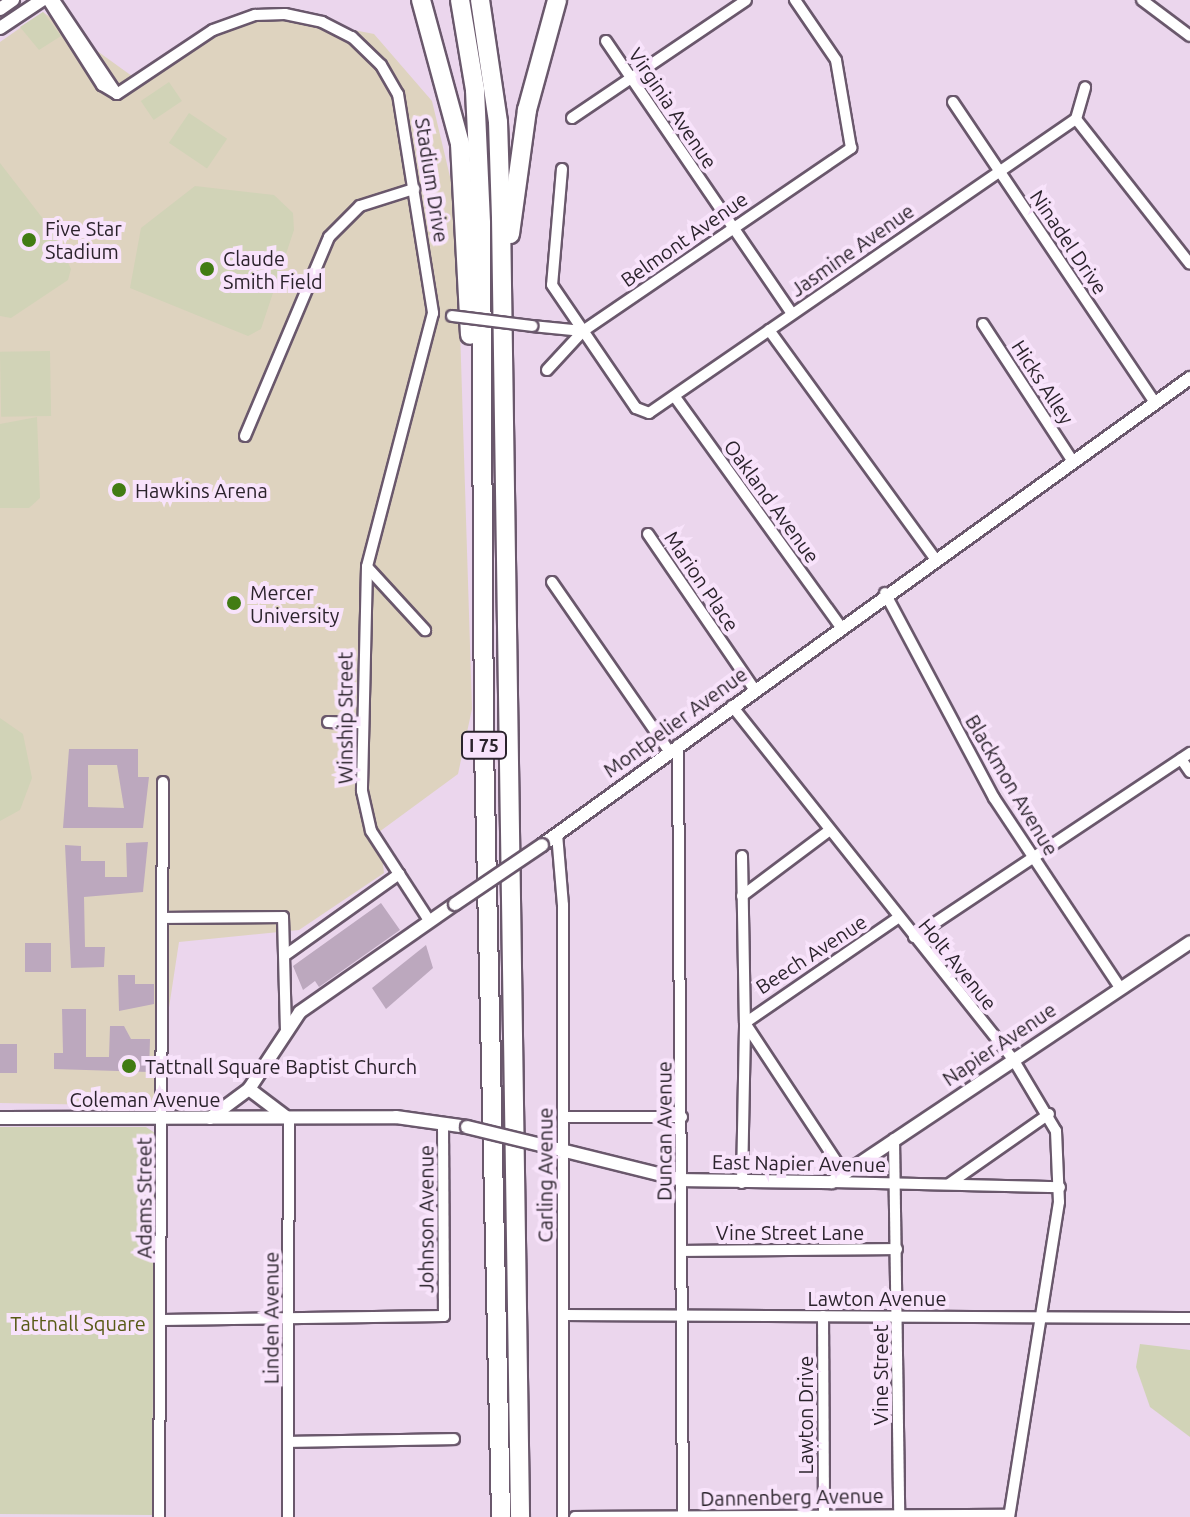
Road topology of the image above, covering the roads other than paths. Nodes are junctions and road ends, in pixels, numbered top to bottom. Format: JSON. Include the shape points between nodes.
{"nodes":[{"id":1,"x":13,"y":0,"type":"edge"},
{"id":2,"x":42,"y":0,"type":"edge"},
{"id":3,"x":51,"y":0,"type":"edge"},
{"id":4,"x":421,"y":0,"type":"edge"},
{"id":5,"x":460,"y":0,"type":"edge"},
{"id":6,"x":480,"y":0,"type":"edge"},
{"id":7,"x":557,"y":0,"type":"edge"},
{"id":8,"x":746,"y":0,"type":"edge"},
{"id":9,"x":795,"y":0,"type":"edge"},
{"id":10,"x":1142,"y":0,"type":"edge"},
{"id":11,"x":0,"y":9,"type":"edge"},
{"id":12,"x":0,"y":28,"type":"edge"},
{"id":13,"x":1190,"y":36,"type":"edge"},
{"id":14,"x":606,"y":41,"type":"dead end"},
{"id":15,"x":631,"y":77,"type":"junction"},
{"id":16,"x":1085,"y":87,"type":"dead end"},
{"id":17,"x":953,"y":102,"type":"dead end"},
{"id":18,"x":572,"y":118,"type":"dead end"},
{"id":19,"x":1076,"y":119,"type":"junction"},
{"id":20,"x":562,"y":169,"type":"dead end"},
{"id":21,"x":998,"y":169,"type":"junction"},
{"id":22,"x":414,"y":189,"type":"junction"},
{"id":23,"x":733,"y":227,"type":"junction"},
{"id":24,"x":1190,"y":264,"type":"edge"},
{"id":25,"x":502,"y":312,"type":"junction"},
{"id":26,"x":433,"y":313,"type":"junction"},
{"id":27,"x":792,"y":314,"type":"junction"},
{"id":28,"x":983,"y":324,"type":"dead end"},
{"id":29,"x":769,"y":330,"type":"junction"},
{"id":30,"x":583,"y":331,"type":"junction"},
{"id":31,"x":547,"y":370,"type":"dead end"},
{"id":32,"x":1190,"y":378,"type":"edge"},
{"id":33,"x":675,"y":397,"type":"junction"},
{"id":34,"x":1155,"y":403,"type":"junction"},
{"id":35,"x":483,"y":422,"type":"junction"},
{"id":36,"x":245,"y":436,"type":"dead end"},
{"id":37,"x":1072,"y":460,"type":"junction"},
{"id":38,"x":648,"y":534,"type":"dead end"},
{"id":39,"x":934,"y":557,"type":"junction"},
{"id":40,"x":367,"y":567,"type":"junction"},
{"id":41,"x":552,"y":582,"type":"dead end"},
{"id":42,"x":885,"y":593,"type":"junction"},
{"id":43,"x":840,"y":626,"type":"junction"},
{"id":44,"x":425,"y":630,"type":"dead end"},
{"id":45,"x":754,"y":689,"type":"junction"},
{"id":46,"x":732,"y":706,"type":"junction"},
{"id":47,"x":328,"y":722,"type":"dead end"},
{"id":48,"x":362,"y":723,"type":"junction"},
{"id":49,"x":673,"y":748,"type":"junction"},
{"id":50,"x":1186,"y":756,"type":"edge"},
{"id":51,"x":1190,"y":772,"type":"edge"},
{"id":52,"x":163,"y":782,"type":"dead end"},
{"id":53,"x":830,"y":830,"type":"junction"},
{"id":54,"x":557,"y":834,"type":"junction"},
{"id":55,"x":742,"y":856,"type":"dead end"},
{"id":56,"x":1033,"y":858,"type":"junction"},
{"id":57,"x":399,"y":874,"type":"junction"},
{"id":58,"x":742,"y":896,"type":"junction"},
{"id":59,"x":163,"y":918,"type":"junction"},
{"id":60,"x":898,"y":918,"type":"junction"},
{"id":61,"x":430,"y":922,"type":"junction"},
{"id":62,"x":914,"y":937,"type":"junction"},
{"id":63,"x":1190,"y":942,"type":"edge"},
{"id":64,"x":287,"y":954,"type":"junction"},
{"id":65,"x":1120,"y":988,"type":"junction"},
{"id":66,"x":745,"y":1023,"type":"junction"},
{"id":67,"x":286,"y":1030,"type":"junction"},
{"id":68,"x":1013,"y":1059,"type":"junction"},
{"id":69,"x":249,"y":1089,"type":"junction"},
{"id":70,"x":1049,"y":1114,"type":"junction"},
{"id":71,"x":564,"y":1117,"type":"junction"},
{"id":72,"x":682,"y":1117,"type":"junction"},
{"id":73,"x":0,"y":1118,"type":"edge"},
{"id":74,"x":289,"y":1118,"type":"junction"},
{"id":75,"x":207,"y":1119,"type":"junction"},
{"id":76,"x":162,"y":1120,"type":"junction"},
{"id":77,"x":443,"y":1123,"type":"junction"},
{"id":78,"x":894,"y":1139,"type":"junction"},
{"id":79,"x":541,"y":1145,"type":"joint"},
{"id":80,"x":563,"y":1153,"type":"junction"},
{"id":81,"x":844,"y":1173,"type":"junction"},
{"id":82,"x":682,"y":1180,"type":"junction"},
{"id":83,"x":832,"y":1182,"type":"junction"},
{"id":84,"x":742,"y":1183,"type":"junction"},
{"id":85,"x":947,"y":1185,"type":"junction"},
{"id":86,"x":896,"y":1186,"type":"junction"},
{"id":87,"x":1060,"y":1187,"type":"junction"},
{"id":88,"x":897,"y":1249,"type":"junction"},
{"id":89,"x":682,"y":1251,"type":"junction"},
{"id":90,"x":563,"y":1315,"type":"junction"},
{"id":91,"x":683,"y":1316,"type":"junction"},
{"id":92,"x":823,"y":1316,"type":"junction"},
{"id":93,"x":898,"y":1316,"type":"junction"},
{"id":94,"x":1041,"y":1316,"type":"junction"},
{"id":95,"x":289,"y":1317,"type":"junction"},
{"id":96,"x":1190,"y":1318,"type":"edge"},
{"id":97,"x":162,"y":1320,"type":"junction"},
{"id":98,"x":454,"y":1439,"type":"dead end"},
{"id":99,"x":289,"y":1442,"type":"junction"},
{"id":100,"x":899,"y":1514,"type":"junction"},
{"id":101,"x":824,"y":1515,"type":"edge"},
{"id":102,"x":1009,"y":1516,"type":"edge"},
{"id":103,"x":159,"y":1517,"type":"edge"},
{"id":104,"x":288,"y":1517,"type":"edge"},
{"id":105,"x":501,"y":1517,"type":"edge"},
{"id":106,"x":520,"y":1517,"type":"edge"},
{"id":107,"x":563,"y":1517,"type":"edge"},
{"id":108,"x":575,"y":1517,"type":"edge"},
{"id":109,"x":683,"y":1517,"type":"edge"}],
"edges":[{"from":1,"to":11,"type":"street"},
{"from":2,"to":12,"type":"street"},
{"from":3,"to":22,"type":"street","name":"Stadium Drive","via":[[117,94],[240,19],[285,14],[322,22],[363,47],[394,85],[406,125]]},
{"from":4,"to":35,"type":"highway","via":[[460,144],[470,339]]},
{"from":5,"to":35,"type":"highway","number":"I 75","via":[[479,143]]},
{"from":6,"to":25,"type":"highway","number":"I 75","via":[[498,122]]},
{"from":7,"to":25,"type":"highway","via":[[527,110]]},
{"from":8,"to":15,"type":"street"},
{"from":9,"to":23,"type":"street","name":"Belmont Avenue","via":[[836,60],[851,148]]},
{"from":10,"to":13,"type":"street"},
{"from":14,"to":15,"type":"street","name":"Virginia Avenue"},
{"from":15,"to":18,"type":"street"},
{"from":15,"to":23,"type":"street","name":"Virginia Avenue"},
{"from":16,"to":19,"type":"street"},
{"from":17,"to":21,"type":"street","name":"Ninadel Drive"},
{"from":19,"to":21,"type":"street","name":"Jasmine Avenue"},
{"from":19,"to":24,"type":"street"},
{"from":20,"to":30,"type":"street","via":[[551,281]]},
{"from":21,"to":27,"type":"street","name":"Jasmine Avenue"},
{"from":21,"to":34,"type":"street","name":"Ninadel Drive"},
{"from":22,"to":26,"type":"street","name":"Stadium Drive"},
{"from":22,"to":36,"type":"street","via":[[360,206],[329,237]]},
{"from":23,"to":27,"type":"street","name":"Virginia Avenue"},
{"from":23,"to":30,"type":"street","name":"Belmont Avenue"},
{"from":25,"to":106,"type":"highway","number":"I 75"},
{"from":26,"to":30,"type":"street","bridge":true},
{"from":26,"to":40,"type":"street","name":"Winship Street"},
{"from":27,"to":29,"type":"street","name":"Jasmine Avenue"},
{"from":28,"to":37,"type":"street","name":"Hicks Alley"},
{"from":29,"to":33,"type":"street","name":"Jasmine Avenue"},
{"from":29,"to":39,"type":"street"},
{"from":30,"to":31,"type":"street","name":"Belmont Avenue"},
{"from":30,"to":33,"type":"street","name":"Jasmine Avenue","via":[[636,408],[649,413]]},
{"from":32,"to":34,"type":"street","name":"Montpelier Avenue"},
{"from":33,"to":43,"type":"street","name":"Oakland Avenue"},
{"from":34,"to":37,"type":"street","name":"Montpelier Avenue"},
{"from":35,"to":105,"type":"highway","number":"I 75"},
{"from":37,"to":39,"type":"street","name":"Montpelier Avenue"},
{"from":38,"to":45,"type":"street","name":"Marion Place"},
{"from":39,"to":42,"type":"street","name":"Montpelier Avenue"},
{"from":40,"to":44,"type":"street"},
{"from":40,"to":48,"type":"street","name":"Winship Street"},
{"from":41,"to":49,"type":"street"},
{"from":42,"to":43,"type":"street","name":"Montpelier Avenue"},
{"from":42,"to":56,"type":"street","name":"Blackmon Avenue","via":[[994,798]]},
{"from":43,"to":45,"type":"street","name":"Montpelier Avenue"},
{"from":45,"to":46,"type":"street","name":"Montpelier Avenue"},
{"from":46,"to":49,"type":"street","name":"Montpelier Avenue"},
{"from":46,"to":53,"type":"street","name":"Holt Avenue"},
{"from":47,"to":48,"type":"street"},
{"from":48,"to":57,"type":"street","name":"Winship Street","via":[[362,791],[371,831]]},
{"from":49,"to":54,"type":"street","name":"Montpelier Avenue"},
{"from":49,"to":72,"type":"street","name":"Duncan Avenue"},
{"from":50,"to":51,"type":"street"},
{"from":50,"to":56,"type":"street"},
{"from":52,"to":59,"type":"street","name":"Adams Street"},
{"from":53,"to":58,"type":"street"},
{"from":53,"to":60,"type":"street","name":"Holt Avenue"},
{"from":54,"to":61,"type":"street","name":"Montpelier Avenue","bridge":true},
{"from":54,"to":71,"type":"street","name":"Carling Avenue","via":[[563,854]]},
{"from":55,"to":58,"type":"street"},
{"from":56,"to":62,"type":"street"},
{"from":56,"to":65,"type":"street","name":"Blackmon Avenue"},
{"from":57,"to":61,"type":"street","name":"Winship Street"},
{"from":57,"to":64,"type":"street"},
{"from":58,"to":66,"type":"street"},
{"from":59,"to":64,"type":"street","via":[[283,917]]},
{"from":59,"to":76,"type":"street","name":"Adams Street"},
{"from":60,"to":62,"type":"street","name":"Holt Avenue"},
{"from":60,"to":66,"type":"street","name":"Beech Avenue"},
{"from":61,"to":67,"type":"street","name":"Montpelier Avenue","via":[[300,1012]]},
{"from":62,"to":68,"type":"street","name":"Holt Avenue"},
{"from":63,"to":65,"type":"street","name":"Napier Avenue"},
{"from":64,"to":67,"type":"street"},
{"from":65,"to":68,"type":"street","name":"Napier Avenue"},
{"from":66,"to":81,"type":"street"},
{"from":66,"to":84,"type":"street"},
{"from":67,"to":69,"type":"street","name":"Montpelier Avenue"},
{"from":68,"to":70,"type":"street","name":"Holt Avenue"},
{"from":68,"to":78,"type":"street","name":"Napier Avenue"},
{"from":69,"to":74,"type":"street","name":"Coleman Avenue"},
{"from":69,"to":75,"type":"street","name":"Montpelier Avenue"},
{"from":70,"to":85,"type":"street"},
{"from":70,"to":87,"type":"street","name":"Holt Avenue","via":[[1060,1149]]},
{"from":71,"to":72,"type":"street"},
{"from":71,"to":80,"type":"street","name":"Carling Avenue"},
{"from":72,"to":82,"type":"street","name":"Duncan Avenue"},
{"from":73,"to":76,"type":"street","name":"Coleman Avenue"},
{"from":74,"to":75,"type":"street","name":"Coleman Avenue"},
{"from":74,"to":77,"type":"street","name":"Coleman Avenue"},
{"from":74,"to":95,"type":"street","name":"Linden Avenue"},
{"from":75,"to":76,"type":"street","name":"Coleman Avenue"},
{"from":76,"to":97,"type":"street","name":"Adams Street"},
{"from":77,"to":79,"type":"street","name":"Coleman Avenue","bridge":true},
{"from":77,"to":95,"type":"street","name":"Johnson Avenue","via":[[444,1316]]},
{"from":78,"to":81,"type":"street","name":"Napier Avenue"},
{"from":78,"to":86,"type":"street","name":"Vine Street"},
{"from":79,"to":80,"type":"street","name":"East Napier Avenue"},
{"from":80,"to":82,"type":"street","name":"East Napier Avenue"},
{"from":80,"to":90,"type":"street","name":"Carling Avenue"},
{"from":81,"to":83,"type":"street","name":"Napier Avenue"},
{"from":82,"to":84,"type":"street","name":"East Napier Avenue"},
{"from":82,"to":89,"type":"street","name":"Duncan Avenue"},
{"from":83,"to":84,"type":"street","name":"East Napier Avenue"},
{"from":83,"to":86,"type":"street","name":"East Napier Avenue"},
{"from":85,"to":86,"type":"street","name":"East Napier Avenue"},
{"from":85,"to":87,"type":"street","name":"East Napier Avenue"},
{"from":86,"to":88,"type":"street","name":"Vine Street"},
{"from":87,"to":94,"type":"street","name":"Holt Avenue"},
{"from":88,"to":89,"type":"street","name":"Vine Street Lane"},
{"from":88,"to":93,"type":"street","name":"Vine Street"},
{"from":89,"to":91,"type":"street","name":"Duncan Avenue"},
{"from":90,"to":91,"type":"street","name":"Lawton Avenue"},
{"from":90,"to":107,"type":"street","name":"Carling Avenue"},
{"from":91,"to":92,"type":"street","name":"Lawton Avenue"},
{"from":91,"to":109,"type":"street","name":"Duncan Avenue"},
{"from":92,"to":93,"type":"street","name":"Lawton Avenue"},
{"from":92,"to":101,"type":"street","name":"Lawton Drive"},
{"from":93,"to":94,"type":"street","name":"Lawton Avenue"},
{"from":93,"to":100,"type":"street","name":"Vine Street"},
{"from":94,"to":96,"type":"street","name":"Lawton Avenue"},
{"from":94,"to":102,"type":"street","name":"Holt Avenue"},
{"from":95,"to":97,"type":"street"},
{"from":95,"to":99,"type":"street","name":"Linden Avenue"},
{"from":97,"to":103,"type":"street","name":"Adams Street"},
{"from":98,"to":99,"type":"street"},
{"from":99,"to":104,"type":"street","name":"Linden Avenue"},
{"from":100,"to":101,"type":"street","name":"Dannenberg Avenue"},
{"from":100,"to":102,"type":"street","name":"Dannenberg Avenue"},
{"from":101,"to":109,"type":"street","name":"Dannenberg Avenue"},
{"from":108,"to":109,"type":"street","name":"Dannenberg Avenue"}]}
